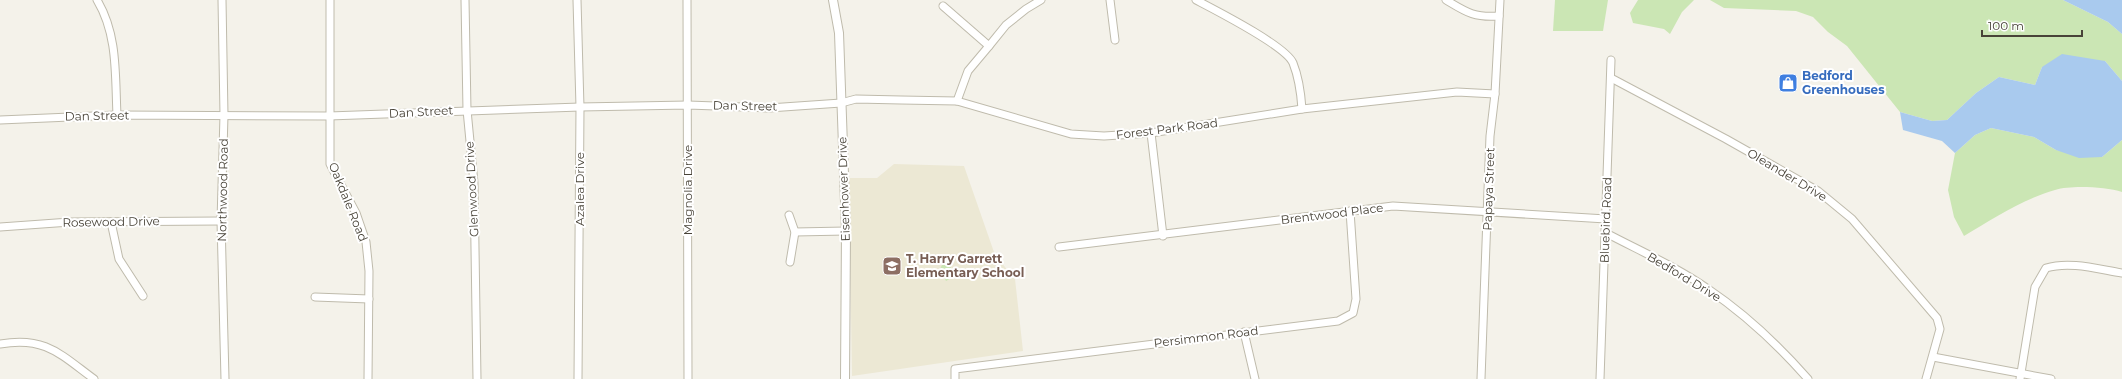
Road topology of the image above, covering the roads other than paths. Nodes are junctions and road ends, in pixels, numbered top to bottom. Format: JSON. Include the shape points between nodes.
{"nodes":[{"id":1,"x":97,"y":0,"type":"edge"},
{"id":2,"x":222,"y":0,"type":"edge"},
{"id":3,"x":330,"y":0,"type":"edge"},
{"id":4,"x":466,"y":0,"type":"edge"},
{"id":5,"x":577,"y":0,"type":"edge"},
{"id":6,"x":687,"y":0,"type":"edge"},
{"id":7,"x":833,"y":0,"type":"edge"},
{"id":8,"x":1041,"y":0,"type":"edge"},
{"id":9,"x":1110,"y":0,"type":"edge"},
{"id":10,"x":1196,"y":0,"type":"edge"},
{"id":11,"x":1446,"y":0,"type":"edge"},
{"id":12,"x":1500,"y":0,"type":"edge"},
{"id":13,"x":943,"y":6,"type":"dead end"},
{"id":14,"x":1498,"y":16,"type":"junction"},
{"id":15,"x":1115,"y":40,"type":"dead end"},
{"id":16,"x":989,"y":46,"type":"junction"},
{"id":17,"x":1611,"y":60,"type":"dead end"},
{"id":18,"x":1611,"y":78,"type":"junction"},
{"id":19,"x":1496,"y":94,"type":"junction"},
{"id":20,"x":957,"y":101,"type":"junction"},
{"id":21,"x":841,"y":103,"type":"junction"},
{"id":22,"x":688,"y":105,"type":"junction"},
{"id":23,"x":580,"y":107,"type":"junction"},
{"id":24,"x":1302,"y":109,"type":"junction"},
{"id":25,"x":467,"y":110,"type":"junction"},
{"id":26,"x":117,"y":115,"type":"junction"},
{"id":27,"x":224,"y":115,"type":"junction"},
{"id":28,"x":329,"y":116,"type":"junction"},
{"id":29,"x":0,"y":120,"type":"edge"},
{"id":30,"x":1151,"y":133,"type":"junction"},
{"id":31,"x":1350,"y":211,"type":"junction"},
{"id":32,"x":1488,"y":212,"type":"junction"},
{"id":33,"x":789,"y":214,"type":"dead end"},
{"id":34,"x":1606,"y":219,"type":"junction"},
{"id":35,"x":222,"y":221,"type":"junction"},
{"id":36,"x":111,"y":222,"type":"junction"},
{"id":37,"x":0,"y":227,"type":"edge"},
{"id":38,"x":846,"y":231,"type":"junction"},
{"id":39,"x":795,"y":232,"type":"junction"},
{"id":40,"x":1606,"y":233,"type":"junction"},
{"id":41,"x":1163,"y":236,"type":"junction"},
{"id":42,"x":1060,"y":247,"type":"dead end"},
{"id":43,"x":790,"y":262,"type":"dead end"},
{"id":44,"x":2122,"y":273,"type":"edge"},
{"id":45,"x":143,"y":296,"type":"dead end"},
{"id":46,"x":315,"y":297,"type":"dead end"},
{"id":47,"x":369,"y":299,"type":"junction"},
{"id":48,"x":1244,"y":332,"type":"junction"},
{"id":49,"x":0,"y":344,"type":"edge"},
{"id":50,"x":1933,"y":357,"type":"junction"},
{"id":51,"x":2021,"y":377,"type":"edge"},
{"id":52,"x":94,"y":379,"type":"edge"},
{"id":53,"x":225,"y":379,"type":"edge"},
{"id":54,"x":368,"y":379,"type":"edge"},
{"id":55,"x":477,"y":379,"type":"edge"},
{"id":56,"x":578,"y":379,"type":"edge"},
{"id":57,"x":688,"y":379,"type":"edge"},
{"id":58,"x":845,"y":379,"type":"edge"},
{"id":59,"x":955,"y":379,"type":"edge"},
{"id":60,"x":1255,"y":379,"type":"edge"},
{"id":61,"x":1481,"y":379,"type":"edge"},
{"id":62,"x":1600,"y":379,"type":"edge"},
{"id":63,"x":1808,"y":379,"type":"edge"},
{"id":64,"x":1926,"y":379,"type":"edge"},
{"id":65,"x":2051,"y":379,"type":"edge"}],
"edges":[{"from":1,"to":26,"type":"street","via":[[106,15],[114,45]]},
{"from":2,"to":27,"type":"street","name":"Northwood Road"},
{"from":3,"to":28,"type":"street","name":"Oakdale Road"},
{"from":4,"to":25,"type":"street","name":"Glenwood Drive"},
{"from":5,"to":23,"type":"street","name":"Azalea Drive"},
{"from":6,"to":22,"type":"street","name":"Magnolia Drive"},
{"from":7,"to":21,"type":"street","name":"Eisenhower Drive","via":[[839,33]]},
{"from":8,"to":16,"type":"street","via":[[1006,25]]},
{"from":9,"to":15,"type":"street"},
{"from":10,"to":24,"type":"street","via":[[1267,40],[1293,62],[1301,90]]},
{"from":11,"to":14,"type":"street","via":[[1464,11],[1481,17]]},
{"from":12,"to":14,"type":"street","name":"Papaya Street"},
{"from":13,"to":16,"type":"street"},
{"from":14,"to":19,"type":"street","name":"Papaya Street"},
{"from":16,"to":20,"type":"street","via":[[968,71]]},
{"from":17,"to":18,"type":"street","name":"Bluebird Road"},
{"from":18,"to":34,"type":"street","name":"Bluebird Road"},
{"from":18,"to":50,"type":"street","name":"Oleander Drive","via":[[1818,191],[1852,219],[1937,318],[1940,329]]},
{"from":19,"to":24,"type":"street","name":"Forest Park Road","via":[[1457,92]]},
{"from":19,"to":32,"type":"street","name":"Papaya Street","via":[[1490,136]]},
{"from":20,"to":21,"type":"street","name":"Forest Park Road","via":[[856,99]]},
{"from":20,"to":30,"type":"street","name":"Forest Park Road","via":[[1071,134],[1104,136]]},
{"from":21,"to":22,"type":"street","name":"Dan Street","via":[[769,108]]},
{"from":21,"to":38,"type":"street","name":"Eisenhower Drive"},
{"from":22,"to":23,"type":"street","name":"Dan Street"},
{"from":22,"to":57,"type":"street","name":"Magnolia Drive"},
{"from":23,"to":25,"type":"street","name":"Dan Street"},
{"from":23,"to":56,"type":"street","name":"Azalea Drive"},
{"from":24,"to":30,"type":"street","name":"Forest Park Road"},
{"from":25,"to":28,"type":"street","name":"Dan Street"},
{"from":25,"to":55,"type":"street","name":"Glenwood Drive","via":[[474,183]]},
{"from":26,"to":27,"type":"street","name":"Dan Street"},
{"from":26,"to":29,"type":"street","name":"Dan Street"},
{"from":27,"to":28,"type":"street","name":"Dan Street"},
{"from":27,"to":35,"type":"street","name":"Northwood Road"},
{"from":28,"to":47,"type":"street","name":"Oakdale Road","via":[[330,164],[356,213],[366,242]]},
{"from":30,"to":41,"type":"street"},
{"from":31,"to":32,"type":"street","name":"Brentwood Place","via":[[1393,206]]},
{"from":31,"to":41,"type":"street","name":"Brentwood Place"},
{"from":31,"to":48,"type":"street","name":"Persimmon Road","via":[[1356,299],[1352,312],[1338,321]]},
{"from":32,"to":34,"type":"street","name":"Brentwood Place"},
{"from":32,"to":61,"type":"street","name":"Papaya Street"},
{"from":33,"to":39,"type":"street"},
{"from":34,"to":40,"type":"street","name":"Bluebird Road"},
{"from":35,"to":36,"type":"street","name":"Rosewood Drive"},
{"from":35,"to":53,"type":"street","name":"Northwood Road"},
{"from":36,"to":37,"type":"street","name":"Rosewood Drive"},
{"from":36,"to":45,"type":"street","via":[[119,259]]},
{"from":38,"to":39,"type":"street"},
{"from":38,"to":58,"type":"street","name":"Eisenhower Drive"},
{"from":39,"to":43,"type":"street"},
{"from":40,"to":62,"type":"street","name":"Bluebird Road"},
{"from":40,"to":63,"type":"street","name":"Bedford Drive","via":[[1708,288],[1776,346]]},
{"from":41,"to":42,"type":"street","name":"Brentwood Place"},
{"from":44,"to":51,"type":"street","via":[[2074,265],[2046,268],[2035,287]]},
{"from":46,"to":47,"type":"street"},
{"from":47,"to":54,"type":"street","name":"Oakdale Road"},
{"from":48,"to":59,"type":"street","name":"Persimmon Road","via":[[955,369]]},
{"from":48,"to":60,"type":"street"},
{"from":49,"to":52,"type":"street","via":[[35,342],[54,349]]},
{"from":50,"to":51,"type":"street"},
{"from":50,"to":64,"type":"street","name":"Oleander Drive"},
{"from":51,"to":65,"type":"street"}]}
